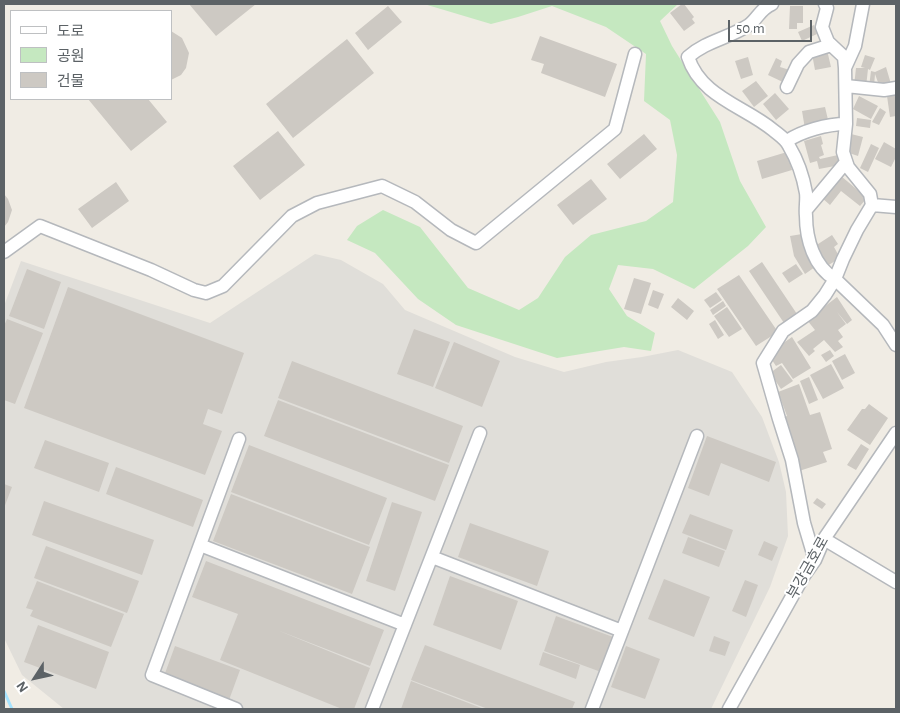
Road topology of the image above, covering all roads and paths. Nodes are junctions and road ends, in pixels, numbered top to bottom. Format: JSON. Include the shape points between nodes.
{"nodes":[{"id":1,"x":772,"y":4,"type":"edge"},
{"id":2,"x":825,"y":4,"type":"edge"},
{"id":3,"x":863,"y":4,"type":"edge"},
{"id":4,"x":870,"y":4,"type":"edge"},
{"id":5,"x":831,"y":45,"type":"junction"},
{"id":6,"x":634,"y":54,"type":"dead end"},
{"id":7,"x":846,"y":68,"type":"junction"},
{"id":8,"x":846,"y":86,"type":"junction"},
{"id":9,"x":787,"y":87,"type":"dead end"},
{"id":10,"x":896,"y":88,"type":"edge"},
{"id":11,"x":846,"y":124,"type":"junction"},
{"id":12,"x":787,"y":141,"type":"junction"},
{"id":13,"x":846,"y":162,"type":"junction"},
{"id":14,"x":872,"y":205,"type":"junction"},
{"id":15,"x":896,"y":207,"type":"edge"},
{"id":16,"x":806,"y":210,"type":"junction"},
{"id":17,"x":4,"y":252,"type":"edge"},
{"id":18,"x":835,"y":279,"type":"junction"},
{"id":19,"x":896,"y":345,"type":"edge"},
{"id":20,"x":480,"y":433,"type":"dead end"},
{"id":21,"x":896,"y":433,"type":"edge"},
{"id":22,"x":697,"y":436,"type":"dead end"},
{"id":23,"x":239,"y":439,"type":"dead end"},
{"id":24,"x":824,"y":539,"type":"junction"},
{"id":25,"x":200,"y":545,"type":"junction"},
{"id":26,"x":432,"y":557,"type":"junction"},
{"id":27,"x":815,"y":560,"type":"junction"},
{"id":28,"x":896,"y":582,"type":"edge"},
{"id":29,"x":405,"y":625,"type":"junction"},
{"id":30,"x":622,"y":631,"type":"junction"},
{"id":31,"x":236,"y":709,"type":"edge"},
{"id":32,"x":372,"y":709,"type":"edge"},
{"id":33,"x":592,"y":709,"type":"edge"},
{"id":34,"x":729,"y":709,"type":"edge"}],
"edges":[{"from":1,"to":12,"type":"street","via":[[763,8],[750,24],[688,57],[707,88],[760,120]]},
{"from":2,"to":5,"type":"street","via":[[827,8],[822,27]]},
{"from":3,"to":4,"type":"street"},
{"from":3,"to":7,"type":"street","via":[[856,46]]},
{"from":5,"to":7,"type":"street","via":[[844,57]]},
{"from":5,"to":9,"type":"street","via":[[809,52],[798,64]]},
{"from":6,"to":17,"type":"street","via":[[615,129],[476,243],[451,230],[415,202],[382,186],[317,203],[292,216],[223,286],[206,292],[194,290],[40,226]]},
{"from":7,"to":8,"type":"street"},
{"from":8,"to":10,"type":"street"},
{"from":8,"to":11,"type":"street"},
{"from":11,"to":12,"type":"street","via":[[796,135]]},
{"from":11,"to":13,"type":"street","via":[[843,152]]},
{"from":12,"to":16,"type":"street","via":[[799,163]]},
{"from":13,"to":14,"type":"street","via":[[870,194]]},
{"from":13,"to":16,"type":"street"},
{"from":14,"to":15,"type":"street"},
{"from":14,"to":18,"type":"street"},
{"from":16,"to":18,"type":"street","via":[[810,244],[828,275]]},
{"from":18,"to":19,"type":"street","via":[[883,325]]},
{"from":18,"to":27,"type":"street","via":[[812,310],[783,331],[763,363],[792,460]]},
{"from":20,"to":26,"type":"street"},
{"from":21,"to":24,"type":"street","name":"부강금호로"},
{"from":22,"to":30,"type":"street"},
{"from":23,"to":25,"type":"street"},
{"from":24,"to":27,"type":"street","name":"부강금호로"},
{"from":24,"to":28,"type":"street"},
{"from":25,"to":29,"type":"street"},
{"from":25,"to":31,"type":"street","via":[[152,676]]},
{"from":26,"to":29,"type":"street"},
{"from":26,"to":30,"type":"street"},
{"from":27,"to":34,"type":"street","name":"부강금호로"},
{"from":29,"to":32,"type":"street"},
{"from":30,"to":33,"type":"street"}]}
